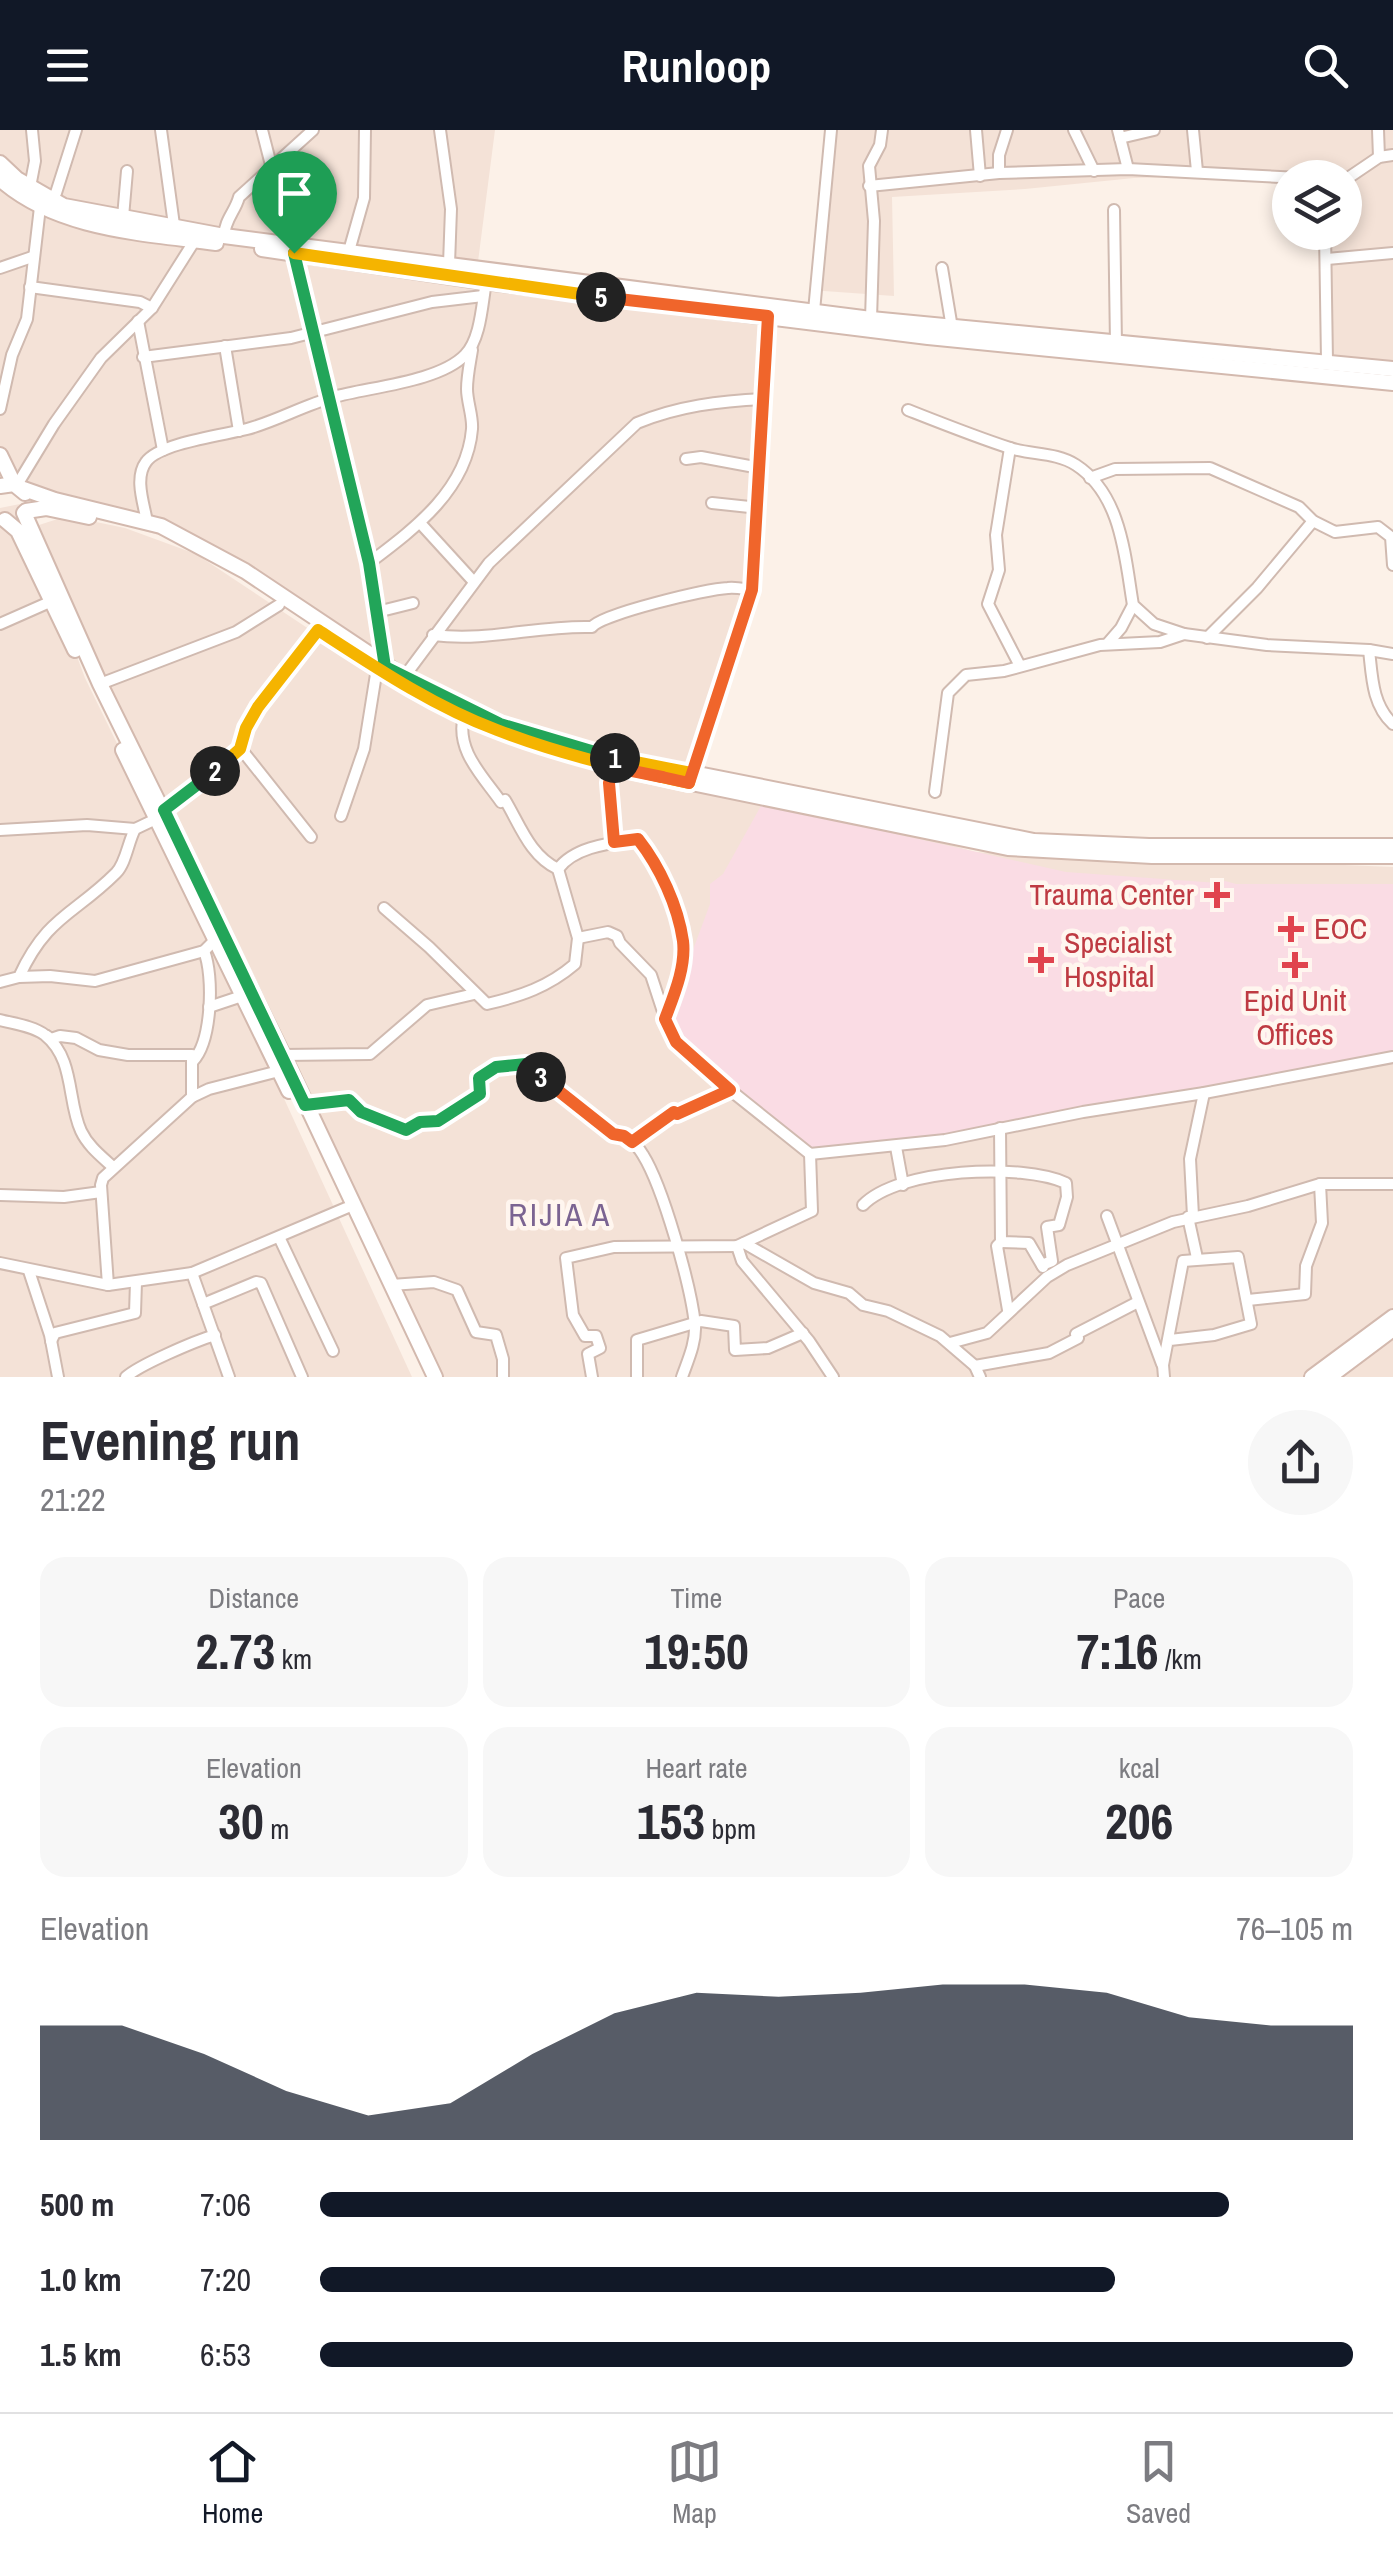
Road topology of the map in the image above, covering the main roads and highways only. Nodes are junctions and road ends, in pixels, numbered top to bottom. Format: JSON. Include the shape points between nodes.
{"nodes":[{"id":1,"x":0,"y":163,"type":"edge"},
{"id":2,"x":0,"y":179,"type":"edge"},
{"id":3,"x":45,"y":203,"type":"junction"},
{"id":4,"x":293,"y":248,"type":"junction"},
{"id":5,"x":768,"y":311,"type":"junction"},
{"id":6,"x":1393,"y":369,"type":"edge"},
{"id":7,"x":1393,"y":382,"type":"edge"},
{"id":8,"x":0,"y":455,"type":"edge"},
{"id":9,"x":13,"y":486,"type":"edge"},
{"id":10,"x":25,"y":512,"type":"junction"},
{"id":11,"x":2,"y":519,"type":"edge"},
{"id":12,"x":381,"y":668,"type":"junction"},
{"id":13,"x":690,"y":778,"type":"junction"},
{"id":14,"x":160,"y":814,"type":"junction"},
{"id":15,"x":1393,"y":846,"type":"edge"},
{"id":16,"x":1393,"y":856,"type":"edge"},
{"id":17,"x":1392,"y":1328,"type":"edge"},
{"id":18,"x":426,"y":1377,"type":"edge"},
{"id":19,"x":434,"y":1377,"type":"edge"},
{"id":20,"x":1312,"y":1377,"type":"edge"},
{"id":21,"x":1330,"y":1377,"type":"edge"}],
"edges":[{"from":1,"to":3,"type":"main road"},
{"from":2,"to":3,"type":"main road"},
{"from":3,"to":4,"type":"main road"},
{"from":3,"to":4,"type":"main road","via":[[76,220]]},
{"from":4,"to":5,"type":"main road"},
{"from":4,"to":5,"type":"main road","via":[[484,289]]},
{"from":5,"to":6,"type":"main road","via":[[814,310]]},
{"from":5,"to":7,"type":"main road","via":[[1055,351]]},
{"from":8,"to":9,"type":"main road"},
{"from":9,"to":10,"type":"main road","via":[[28,498]]},
{"from":9,"to":12,"type":"main road","via":[[147,522],[204,546]]},
{"from":10,"to":11,"type":"main road","via":[[16,520]]},
{"from":10,"to":12,"type":"main road","via":[[46,508],[153,531],[202,554]]},
{"from":10,"to":14,"type":"main road"},
{"from":11,"to":14,"type":"main road","via":[[18,531]]},
{"from":12,"to":13,"type":"main road","via":[[500,724]]},
{"from":12,"to":13,"type":"main road","via":[[464,716],[539,745],[613,767]]},
{"from":13,"to":15,"type":"main road","via":[[1034,841]]},
{"from":13,"to":16,"type":"main road","via":[[1024,850]]},
{"from":14,"to":18,"type":"main road"},
{"from":14,"to":19,"type":"main road","via":[[283,1055]]},
{"from":17,"to":20,"type":"main road"},
{"from":17,"to":21,"type":"main road"}]}
